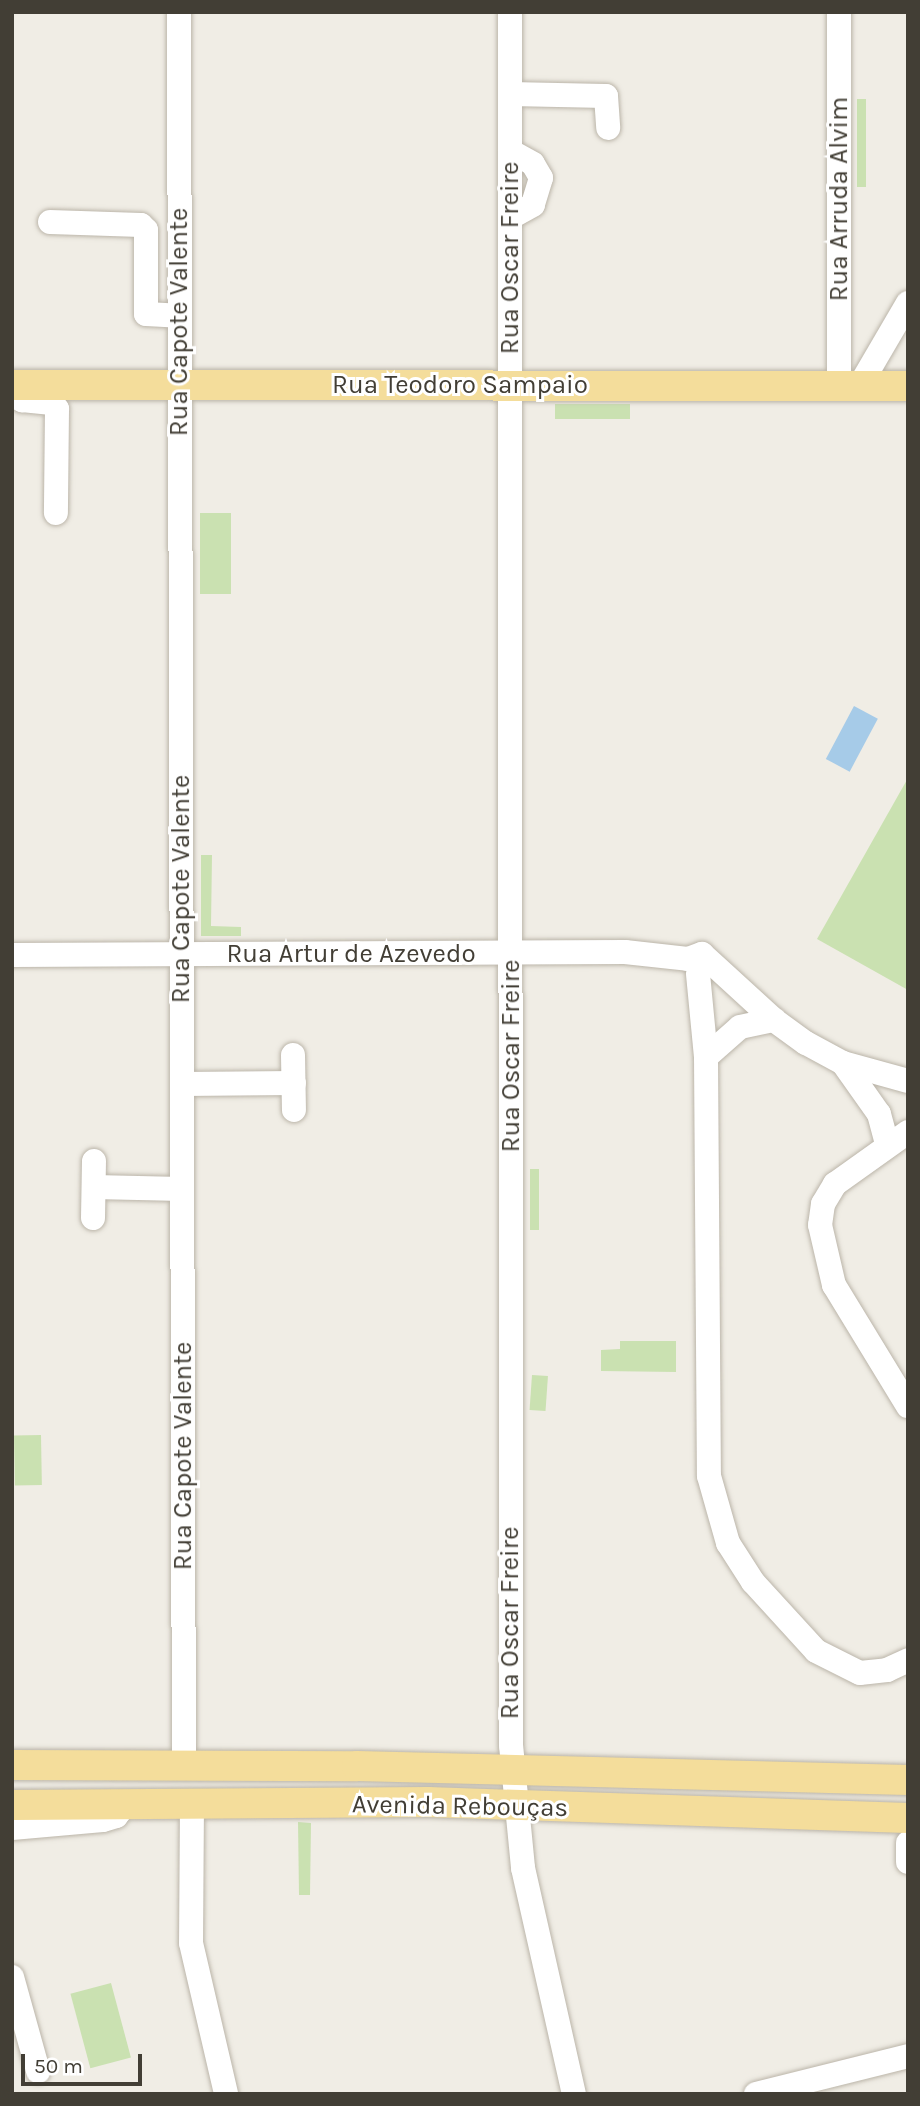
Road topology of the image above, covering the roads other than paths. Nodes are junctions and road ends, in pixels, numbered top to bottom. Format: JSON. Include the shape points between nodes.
{"nodes":[{"id":1,"x":179,"y":12,"type":"edge"},
{"id":2,"x":510,"y":12,"type":"edge"},
{"id":3,"x":839,"y":12,"type":"edge"},
{"id":4,"x":510,"y":94,"type":"junction"},
{"id":5,"x":608,"y":128,"type":"dead end"},
{"id":6,"x":50,"y":222,"type":"dead end"},
{"id":7,"x":908,"y":303,"type":"edge"},
{"id":8,"x":172,"y":317,"type":"junction"},
{"id":9,"x":179,"y":385,"type":"junction"},
{"id":10,"x":509,"y":385,"type":"junction"},
{"id":11,"x":849,"y":385,"type":"junction"},
{"id":12,"x":15,"y":386,"type":"edge"},
{"id":13,"x":908,"y":386,"type":"edge"},
{"id":14,"x":56,"y":513,"type":"dead end"},
{"id":15,"x":511,"y":953,"type":"junction"},
{"id":16,"x":182,"y":954,"type":"junction"},
{"id":17,"x":12,"y":955,"type":"edge"},
{"id":18,"x":698,"y":965,"type":"junction"},
{"id":19,"x":774,"y":1020,"type":"junction"},
{"id":20,"x":293,"y":1055,"type":"dead end"},
{"id":21,"x":706,"y":1057,"type":"junction"},
{"id":22,"x":844,"y":1063,"type":"junction"},
{"id":23,"x":908,"y":1081,"type":"edge"},
{"id":24,"x":294,"y":1083,"type":"junction"},
{"id":25,"x":182,"y":1084,"type":"junction"},
{"id":26,"x":294,"y":1110,"type":"dead end"},
{"id":27,"x":897,"y":1138,"type":"edge"},
{"id":28,"x":94,"y":1161,"type":"dead end"},
{"id":29,"x":94,"y":1187,"type":"junction"},
{"id":30,"x":182,"y":1189,"type":"junction"},
{"id":31,"x":93,"y":1218,"type":"dead end"},
{"id":32,"x":908,"y":1406,"type":"edge"},
{"id":33,"x":908,"y":1660,"type":"edge"},
{"id":34,"x":12,"y":1765,"type":"edge"},
{"id":35,"x":184,"y":1765,"type":"junction"},
{"id":36,"x":513,"y":1769,"type":"junction"},
{"id":37,"x":908,"y":1780,"type":"edge"},
{"id":38,"x":192,"y":1802,"type":"junction"},
{"id":39,"x":127,"y":1803,"type":"junction"},
{"id":40,"x":515,"y":1804,"type":"junction"},
{"id":41,"x":12,"y":1805,"type":"edge"},
{"id":42,"x":908,"y":1818,"type":"edge"},
{"id":43,"x":12,"y":1828,"type":"edge"},
{"id":44,"x":908,"y":1843,"type":"edge"},
{"id":45,"x":908,"y":1862,"type":"edge"},
{"id":46,"x":12,"y":1977,"type":"edge"},
{"id":47,"x":908,"y":2056,"type":"edge"},
{"id":48,"x":38,"y":2071,"type":"dead end"},
{"id":49,"x":768,"y":2092,"type":"edge"},
{"id":50,"x":226,"y":2094,"type":"edge"},
{"id":51,"x":574,"y":2094,"type":"edge"}],
"edges":[{"from":1,"to":8,"type":"street","name":"Rua Capote Valente"},
{"from":2,"to":4,"type":"street","name":"Rua Oscar Freire"},
{"from":3,"to":11,"type":"street","name":"Rua Arruda Alvim"},
{"from":4,"to":5,"type":"street","via":[[606,96]]},
{"from":4,"to":10,"type":"street","name":"Rua Oscar Freire"},
{"from":6,"to":8,"type":"street","via":[[141,225],[146,230],[144,310],[148,316]]},
{"from":7,"to":11,"type":"street"},
{"from":8,"to":9,"type":"street","name":"Rua Capote Valente"},
{"from":9,"to":10,"type":"main road","name":"Rua Teodoro Sampaio"},
{"from":9,"to":12,"type":"main road","name":"Rua Teodoro Sampaio"},
{"from":9,"to":16,"type":"street","name":"Rua Capote Valente"},
{"from":10,"to":11,"type":"main road","name":"Rua Teodoro Sampaio"},
{"from":10,"to":15,"type":"street","name":"Rua Oscar Freire"},
{"from":11,"to":13,"type":"main road","name":"Rua Teodoro Sampaio"},
{"from":12,"to":14,"type":"street","via":[[22,400],[52,403],[57,409]]},
{"from":15,"to":16,"type":"street","name":"Rua Artur de Azevedo"},
{"from":15,"to":18,"type":"street","name":"Rua Artur de Azevedo","via":[[636,953]]},
{"from":15,"to":36,"type":"street","name":"Rua Oscar Freire"},
{"from":16,"to":17,"type":"street","name":"Rua Artur de Azevedo"},
{"from":16,"to":25,"type":"street","name":"Rua Capote Valente"},
{"from":18,"to":19,"type":"street"},
{"from":18,"to":21,"type":"street"},
{"from":19,"to":21,"type":"street","via":[[740,1027]]},
{"from":19,"to":22,"type":"street"},
{"from":20,"to":24,"type":"street"},
{"from":21,"to":33,"type":"street","via":[[709,1476],[728,1543],[753,1582],[828,1659],[860,1673],[887,1670]]},
{"from":22,"to":23,"type":"street"},
{"from":22,"to":27,"type":"street"},
{"from":24,"to":25,"type":"street"},
{"from":24,"to":26,"type":"street"},
{"from":25,"to":30,"type":"street","name":"Rua Capote Valente"},
{"from":27,"to":32,"type":"street","via":[[835,1185],[823,1204],[820,1225],[834,1285]]},
{"from":28,"to":29,"type":"street"},
{"from":29,"to":30,"type":"street"},
{"from":29,"to":31,"type":"street"},
{"from":30,"to":35,"type":"street","name":"Rua Capote Valente"},
{"from":34,"to":35,"type":"main road","name":"Avenida Rebouças"},
{"from":35,"to":36,"type":"main road","name":"Avenida Rebouças"},
{"from":36,"to":37,"type":"main road","name":"Avenida Rebouças"},
{"from":36,"to":40,"type":"street","name":"Rua Oscar Freire"},
{"from":38,"to":39,"type":"main road","name":"Avenida Rebouças"},
{"from":38,"to":40,"type":"main road","name":"Avenida Rebouças"},
{"from":38,"to":50,"type":"street","via":[[191,1943]]},
{"from":39,"to":41,"type":"main road","name":"Avenida Rebouças"},
{"from":39,"to":43,"type":"street","via":[[116,1816],[103,1820]]},
{"from":40,"to":42,"type":"main road","name":"Avenida Rebouças"},
{"from":40,"to":51,"type":"street","name":"Rua Oscar Freire","via":[[533,1922]]},
{"from":44,"to":45,"type":"street"},
{"from":46,"to":48,"type":"street"},
{"from":47,"to":49,"type":"street"}]}
